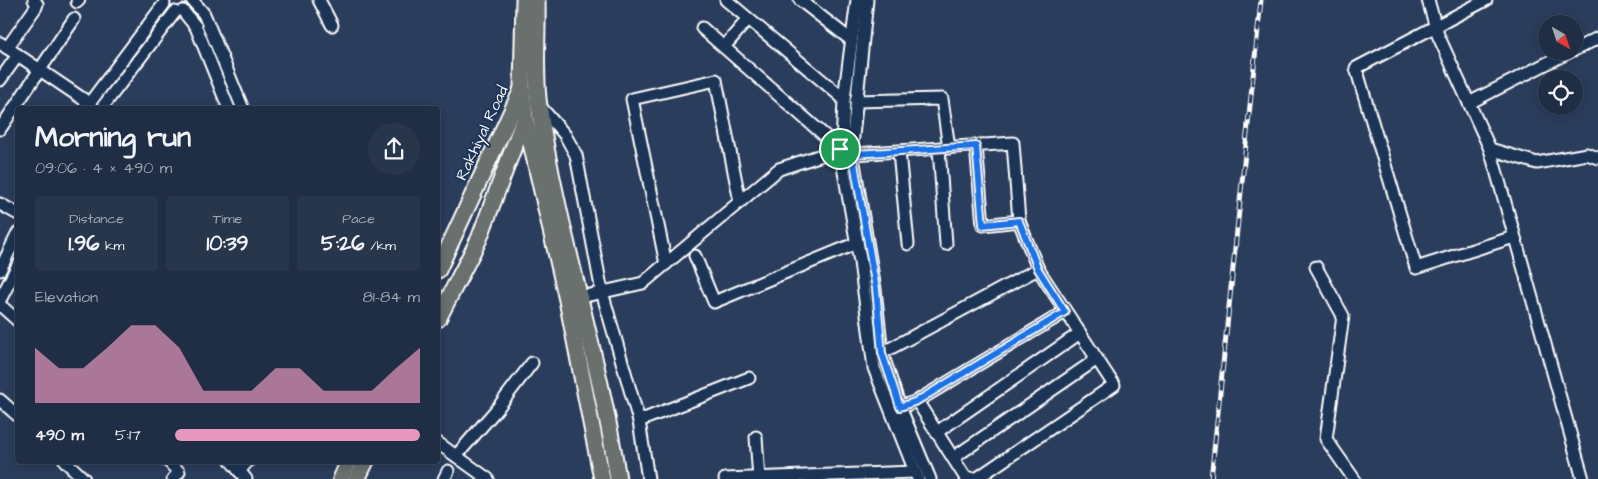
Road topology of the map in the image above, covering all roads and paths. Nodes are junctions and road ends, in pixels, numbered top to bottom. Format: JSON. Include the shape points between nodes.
{"nodes":[{"id":1,"x":34,"y":0,"type":"edge"},
{"id":2,"x":191,"y":0,"type":"edge"},
{"id":3,"x":319,"y":0,"type":"edge"},
{"id":4,"x":524,"y":0,"type":"edge"},
{"id":5,"x":537,"y":0,"type":"edge"},
{"id":6,"x":726,"y":0,"type":"edge"},
{"id":7,"x":800,"y":0,"type":"edge"},
{"id":8,"x":857,"y":0,"type":"edge"},
{"id":9,"x":867,"y":0,"type":"edge"},
{"id":10,"x":1428,"y":0,"type":"edge"},
{"id":11,"x":1486,"y":0,"type":"edge"},
{"id":12,"x":164,"y":2,"type":"edge"},
{"id":13,"x":179,"y":12,"type":"junction"},
{"id":14,"x":74,"y":19,"type":"dead end"},
{"id":15,"x":748,"y":19,"type":"junction"},
{"id":16,"x":332,"y":24,"type":"dead end"},
{"id":17,"x":1436,"y":26,"type":"junction"},
{"id":18,"x":702,"y":28,"type":"dead end"},
{"id":19,"x":1598,"y":38,"type":"edge"},
{"id":20,"x":851,"y":40,"type":"junction"},
{"id":21,"x":4,"y":46,"type":"edge"},
{"id":22,"x":1583,"y":46,"type":"edge"},
{"id":23,"x":724,"y":47,"type":"junction"},
{"id":24,"x":18,"y":55,"type":"junction"},
{"id":25,"x":1554,"y":60,"type":"edge"},
{"id":26,"x":538,"y":68,"type":"junction"},
{"id":27,"x":40,"y":70,"type":"junction"},
{"id":28,"x":0,"y":80,"type":"edge"},
{"id":29,"x":522,"y":87,"type":"junction"},
{"id":30,"x":844,"y":99,"type":"junction"},
{"id":31,"x":856,"y":101,"type":"junction"},
{"id":32,"x":1469,"y":103,"type":"junction"},
{"id":33,"x":538,"y":104,"type":"junction"},
{"id":34,"x":16,"y":106,"type":"edge"},
{"id":35,"x":87,"y":106,"type":"edge"},
{"id":36,"x":103,"y":106,"type":"edge"},
{"id":37,"x":228,"y":106,"type":"edge"},
{"id":38,"x":242,"y":106,"type":"edge"},
{"id":39,"x":15,"y":107,"type":"edge"},
{"id":40,"x":525,"y":117,"type":"junction"},
{"id":41,"x":0,"y":129,"type":"edge"},
{"id":42,"x":976,"y":146,"type":"junction"},
{"id":43,"x":944,"y":149,"type":"junction"},
{"id":44,"x":1490,"y":149,"type":"junction"},
{"id":45,"x":847,"y":151,"type":"junction"},
{"id":46,"x":899,"y":152,"type":"junction"},
{"id":47,"x":1594,"y":155,"type":"edge"},
{"id":48,"x":740,"y":202,"type":"junction"},
{"id":49,"x":0,"y":204,"type":"edge"},
{"id":50,"x":15,"y":212,"type":"edge"},
{"id":51,"x":1019,"y":221,"type":"junction"},
{"id":52,"x":1514,"y":237,"type":"junction"},
{"id":53,"x":15,"y":240,"type":"edge"},
{"id":54,"x":857,"y":243,"type":"junction"},
{"id":55,"x":908,"y":244,"type":"dead end"},
{"id":56,"x":946,"y":244,"type":"dead end"},
{"id":57,"x":695,"y":256,"type":"dead end"},
{"id":58,"x":666,"y":264,"type":"junction"},
{"id":59,"x":440,"y":266,"type":"edge"},
{"id":60,"x":1316,"y":267,"type":"dead end"},
{"id":61,"x":0,"y":269,"type":"edge"},
{"id":62,"x":1038,"y":269,"type":"junction"},
{"id":63,"x":15,"y":271,"type":"edge"},
{"id":64,"x":602,"y":292,"type":"junction"},
{"id":65,"x":581,"y":297,"type":"junction"},
{"id":66,"x":0,"y":300,"type":"edge"},
{"id":67,"x":0,"y":305,"type":"edge"},
{"id":68,"x":1065,"y":312,"type":"junction"},
{"id":69,"x":440,"y":315,"type":"edge"},
{"id":70,"x":15,"y":318,"type":"edge"},
{"id":71,"x":1080,"y":334,"type":"junction"},
{"id":72,"x":882,"y":353,"type":"junction"},
{"id":73,"x":1098,"y":359,"type":"junction"},
{"id":74,"x":532,"y":363,"type":"dead end"},
{"id":75,"x":749,"y":378,"type":"dead end"},
{"id":76,"x":0,"y":400,"type":"edge"},
{"id":77,"x":917,"y":401,"type":"junction"},
{"id":78,"x":900,"y":407,"type":"junction"},
{"id":79,"x":15,"y":413,"type":"edge"},
{"id":80,"x":639,"y":421,"type":"junction"},
{"id":81,"x":937,"y":432,"type":"junction"},
{"id":82,"x":756,"y":437,"type":"dead end"},
{"id":83,"x":440,"y":445,"type":"edge"},
{"id":84,"x":456,"y":456,"type":"junction"},
{"id":85,"x":953,"y":458,"type":"junction"},
{"id":86,"x":68,"y":464,"type":"edge"},
{"id":87,"x":171,"y":464,"type":"edge"},
{"id":88,"x":233,"y":464,"type":"edge"},
{"id":89,"x":348,"y":464,"type":"edge"},
{"id":90,"x":364,"y":464,"type":"edge"},
{"id":91,"x":242,"y":475,"type":"edge"},
{"id":92,"x":916,"y":475,"type":"edge"},
{"id":93,"x":759,"y":478,"type":"edge"},
{"id":94,"x":84,"y":479,"type":"edge"},
{"id":95,"x":173,"y":479,"type":"edge"},
{"id":96,"x":341,"y":479,"type":"edge"},
{"id":97,"x":357,"y":479,"type":"edge"},
{"id":98,"x":488,"y":479,"type":"edge"},
{"id":99,"x":602,"y":479,"type":"edge"},
{"id":100,"x":618,"y":479,"type":"edge"},
{"id":101,"x":648,"y":479,"type":"edge"},
{"id":102,"x":725,"y":479,"type":"edge"},
{"id":103,"x":930,"y":479,"type":"edge"},
{"id":104,"x":975,"y":479,"type":"edge"},
{"id":105,"x":1354,"y":479,"type":"edge"},
{"id":106,"x":1582,"y":479,"type":"edge"}],
"edges":[{"from":1,"to":21,"type":"street","via":[[36,7]]},
{"from":2,"to":13,"type":"street","via":[[189,6]]},
{"from":2,"to":38,"type":"street","via":[[204,14]]},
{"from":3,"to":16,"type":"street"},
{"from":4,"to":29,"type":"main road"},
{"from":5,"to":26,"type":"main road"},
{"from":6,"to":15,"type":"street"},
{"from":7,"to":20,"type":"street"},
{"from":8,"to":20,"type":"street"},
{"from":9,"to":31,"type":"street"},
{"from":10,"to":17,"type":"street"},
{"from":11,"to":17,"type":"street"},
{"from":12,"to":13,"type":"street","via":[[170,10]]},
{"from":12,"to":35,"type":"street"},
{"from":13,"to":36,"type":"street"},
{"from":13,"to":37,"type":"street","via":[[196,27]]},
{"from":14,"to":27,"type":"street"},
{"from":15,"to":23,"type":"street"},
{"from":15,"to":30,"type":"street"},
{"from":17,"to":32,"type":"street"},
{"from":17,"to":52,"type":"street","via":[[1356,68],[1416,268]]},
{"from":18,"to":23,"type":"street"},
{"from":19,"to":22,"type":"street"},
{"from":20,"to":30,"type":"street"},
{"from":21,"to":24,"type":"street"},
{"from":23,"to":45,"type":"street"},
{"from":24,"to":27,"type":"street"},
{"from":24,"to":28,"type":"street"},
{"from":25,"to":32,"type":"street"},
{"from":26,"to":29,"type":"main road","name":"Rakhiyal Road"},
{"from":26,"to":33,"type":"main road"},
{"from":27,"to":34,"type":"street"},
{"from":27,"to":35,"type":"street"},
{"from":29,"to":40,"type":"main road"},
{"from":29,"to":59,"type":"main road","name":"Rakhiyal Road"},
{"from":30,"to":45,"type":"street"},
{"from":31,"to":43,"type":"street","via":[[942,99]]},
{"from":31,"to":45,"type":"street"},
{"from":32,"to":44,"type":"street"},
{"from":33,"to":40,"type":"main road"},
{"from":33,"to":64,"type":"street","via":[[565,135],[576,155]]},
{"from":33,"to":65,"type":"main road"},
{"from":39,"to":41,"type":"street"},
{"from":40,"to":69,"type":"main road","via":[[479,239]]},
{"from":40,"to":99,"type":"main road","via":[[567,300]]},
{"from":42,"to":43,"type":"street"},
{"from":42,"to":51,"type":"street","via":[[1013,143]]},
{"from":42,"to":51,"type":"street","via":[[983,225]]},
{"from":43,"to":46,"type":"street"},
{"from":43,"to":56,"type":"street"},
{"from":44,"to":47,"type":"street","via":[[1537,163]]},
{"from":44,"to":52,"type":"street"},
{"from":45,"to":46,"type":"street"},
{"from":45,"to":48,"type":"street","via":[[779,169]]},
{"from":45,"to":54,"type":"street"},
{"from":45,"to":72,"type":"street","via":[[876,289]]},
{"from":46,"to":55,"type":"street"},
{"from":48,"to":58,"type":"street"},
{"from":48,"to":58,"type":"street","via":[[716,80],[632,99]]},
{"from":49,"to":50,"type":"street"},
{"from":51,"to":62,"type":"street"},
{"from":52,"to":106,"type":"street"},
{"from":53,"to":61,"type":"street"},
{"from":54,"to":57,"type":"street","via":[[714,302]]},
{"from":54,"to":92,"type":"street","via":[[874,368]]},
{"from":58,"to":64,"type":"street","via":[[644,283]]},
{"from":60,"to":105,"type":"street","via":[[1343,316],[1326,439]]},
{"from":62,"to":68,"type":"street"},
{"from":62,"to":72,"type":"street"},
{"from":63,"to":66,"type":"street"},
{"from":64,"to":65,"type":"street"},
{"from":64,"to":80,"type":"street"},
{"from":65,"to":100,"type":"main road","via":[[610,424]]},
{"from":67,"to":70,"type":"street"},
{"from":68,"to":71,"type":"street"},
{"from":68,"to":77,"type":"street"},
{"from":71,"to":73,"type":"street"},
{"from":71,"to":81,"type":"street"},
{"from":72,"to":78,"type":"street"},
{"from":73,"to":85,"type":"street"},
{"from":73,"to":104,"type":"street","via":[[1114,385]]},
{"from":74,"to":84,"type":"street"},
{"from":75,"to":80,"type":"street"},
{"from":76,"to":79,"type":"street"},
{"from":77,"to":78,"type":"street"},
{"from":77,"to":81,"type":"street"},
{"from":78,"to":103,"type":"street"},
{"from":80,"to":101,"type":"street"},
{"from":81,"to":85,"type":"street"},
{"from":82,"to":93,"type":"street"},
{"from":83,"to":84,"type":"street"},
{"from":84,"to":98,"type":"street"},
{"from":85,"to":104,"type":"street","via":[[965,477]]},
{"from":86,"to":94,"type":"street"},
{"from":87,"to":95,"type":"street","via":[[179,472]]},
{"from":88,"to":91,"type":"street"},
{"from":89,"to":96,"type":"main road"},
{"from":90,"to":97,"type":"main road"},
{"from":92,"to":93,"type":"street"},
{"from":93,"to":102,"type":"street"}]}
